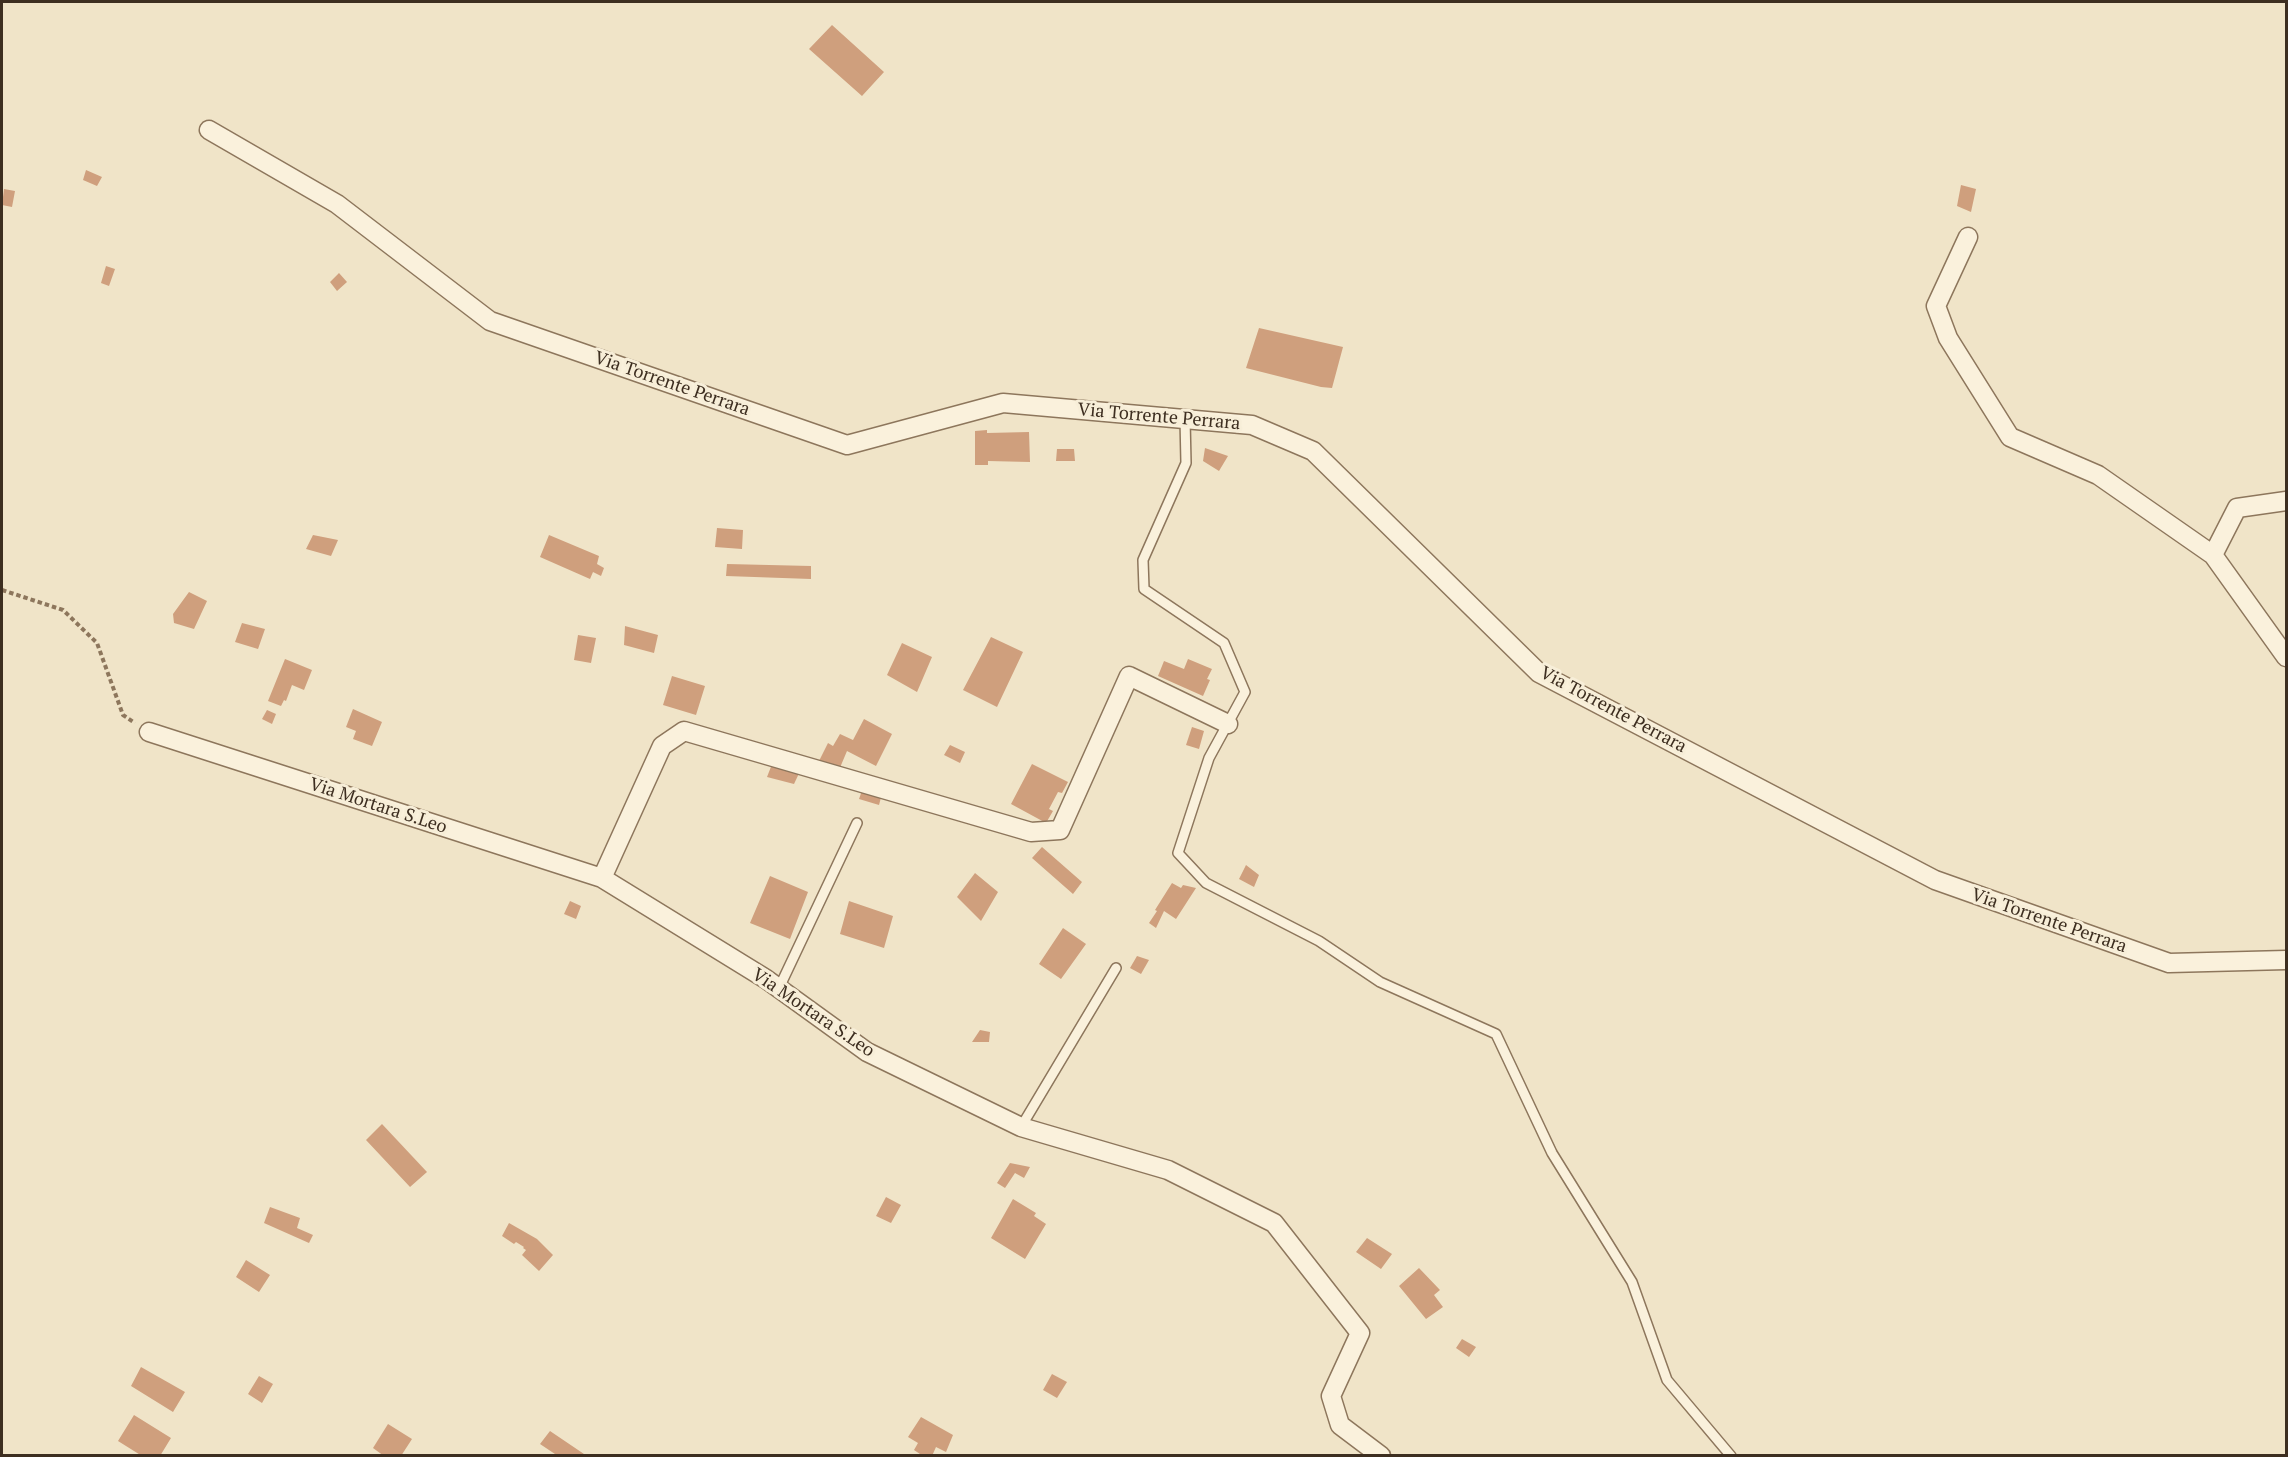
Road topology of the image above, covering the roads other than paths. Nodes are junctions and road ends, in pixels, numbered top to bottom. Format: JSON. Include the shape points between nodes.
{"nodes":[{"id":1,"x":209,"y":130,"type":"dead end"},
{"id":2,"x":1968,"y":237,"type":"dead end"},
{"id":3,"x":1185,"y":419,"type":"junction"},
{"id":4,"x":2286,"y":501,"type":"edge"},
{"id":5,"x":2213,"y":555,"type":"junction"},
{"id":6,"x":2286,"y":657,"type":"edge"},
{"id":7,"x":1228,"y":724,"type":"junction"},
{"id":8,"x":149,"y":732,"type":"road end"},
{"id":9,"x":857,"y":823,"type":"dead end"},
{"id":10,"x":602,"y":878,"type":"junction"},
{"id":11,"x":2286,"y":960,"type":"edge"},
{"id":12,"x":1116,"y":968,"type":"dead end"},
{"id":13,"x":778,"y":988,"type":"junction"},
{"id":14,"x":1021,"y":1127,"type":"junction"},
{"id":15,"x":1381,"y":1455,"type":"edge"},
{"id":16,"x":1731,"y":1455,"type":"edge"}],
"edges":[{"from":1,"to":3,"type":"street","name":"Via Torrente Perrara","via":[[337,204],[490,321],[847,445],[1003,403]]},
{"from":2,"to":5,"type":"street","via":[[1936,306],[1948,338],[2010,437],[2098,475]]},
{"from":3,"to":7,"type":"lane","via":[[1186,463],[1143,560],[1144,589],[1224,643],[1245,692]]},
{"from":3,"to":11,"type":"street","name":"Via Torrente Perrara","via":[[1252,425],[1313,452],[1539,673],[1935,880],[2169,963]]},
{"from":4,"to":5,"type":"street","via":[[2237,508]]},
{"from":5,"to":6,"type":"street"},
{"from":7,"to":10,"type":"street","via":[[1129,676],[1059,830],[1031,832],[684,731],[662,746]]},
{"from":7,"to":16,"type":"lane","via":[[1209,758],[1178,853],[1206,884],[1319,941],[1380,982],[1496,1034],[1552,1153],[1632,1282],[1667,1380]]},
{"from":8,"to":10,"type":"street","name":"Via Mortara S.Leo"},
{"from":9,"to":13,"type":"lane"},
{"from":10,"to":13,"type":"street","name":"Via Mortara S.Leo"},
{"from":12,"to":14,"type":"lane"},
{"from":13,"to":14,"type":"street","name":"Via Mortara S.Leo","via":[[867,1052]]},
{"from":14,"to":15,"type":"street","name":"Via Mortara S.Leo","via":[[1168,1170],[1274,1223],[1360,1333],[1331,1396],[1340,1425]]}]}
